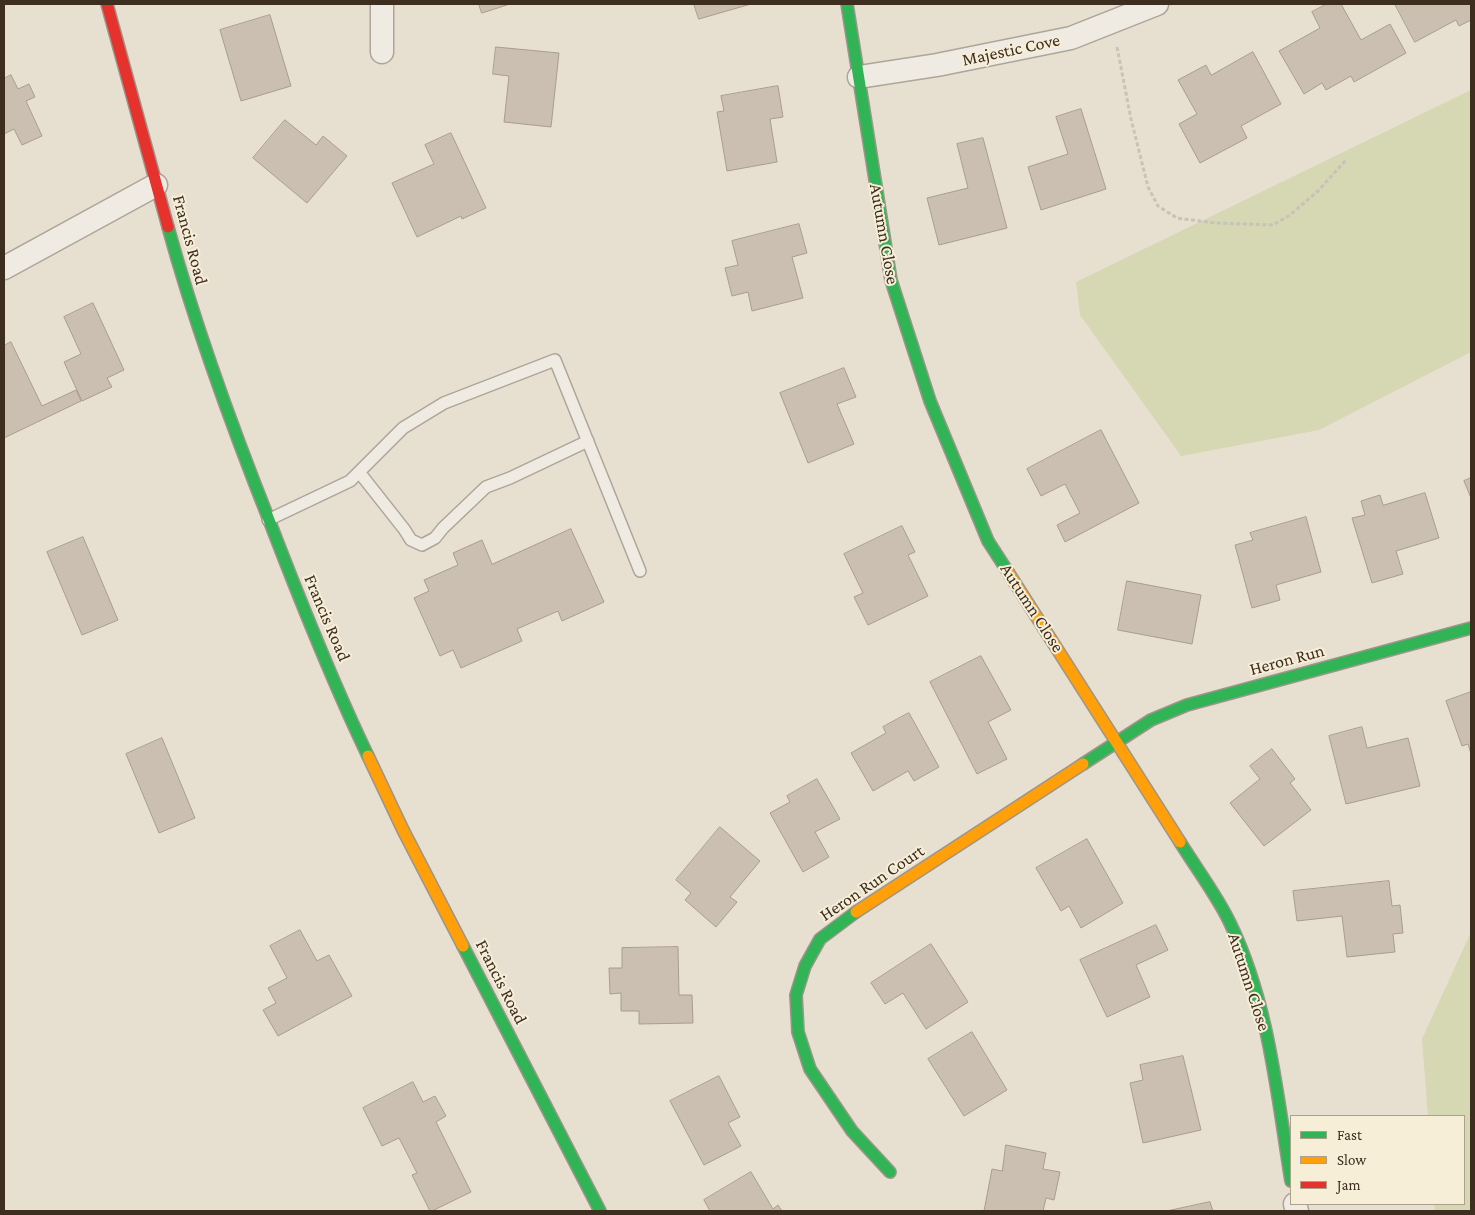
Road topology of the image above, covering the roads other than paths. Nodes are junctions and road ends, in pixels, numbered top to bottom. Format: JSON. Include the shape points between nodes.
{"nodes":[{"id":1,"x":107,"y":4,"type":"edge"},
{"id":2,"x":382,"y":4,"type":"edge"},
{"id":3,"x":847,"y":4,"type":"edge"},
{"id":4,"x":1157,"y":4,"type":"edge"},
{"id":5,"x":382,"y":52,"type":"dead end"},
{"id":6,"x":860,"y":77,"type":"junction"},
{"id":7,"x":156,"y":185,"type":"junction"},
{"id":8,"x":4,"y":268,"type":"edge"},
{"id":9,"x":588,"y":441,"type":"junction"},
{"id":10,"x":359,"y":472,"type":"junction"},
{"id":11,"x":268,"y":520,"type":"junction"},
{"id":12,"x":640,"y":571,"type":"dead end"},
{"id":13,"x":1471,"y":628,"type":"edge"},
{"id":14,"x":1118,"y":743,"type":"junction"},
{"id":15,"x":890,"y":1172,"type":"dead end"},
{"id":16,"x":1290,"y":1175,"type":"edge"},
{"id":17,"x":600,"y":1211,"type":"edge"}],
"edges":[{"from":1,"to":7,"type":"street","name":"Francis Road"},
{"from":2,"to":5,"type":"street"},
{"from":3,"to":6,"type":"street","name":"Autumn Close"},
{"from":4,"to":6,"type":"street","name":"Majestic Cove","via":[[1071,38]]},
{"from":6,"to":14,"type":"street","name":"Autumn Close","via":[[890,280],[930,401],[988,541]]},
{"from":7,"to":8,"type":"street"},
{"from":7,"to":11,"type":"street","name":"Francis Road","via":[[192,311]]},
{"from":9,"to":10,"type":"lane","via":[[486,487],[435,538],[422,545],[411,540]]},
{"from":9,"to":10,"type":"lane","via":[[556,360],[444,404],[403,428]]},
{"from":9,"to":12,"type":"lane"},
{"from":10,"to":11,"type":"lane","via":[[350,481]]},
{"from":11,"to":17,"type":"street","name":"Francis Road","via":[[348,715],[403,830]]},
{"from":13,"to":14,"type":"street","name":"Heron Run","via":[[1187,705],[1151,720]]},
{"from":14,"to":15,"type":"street","name":"Heron Run Court","via":[[850,916],[820,940],[805,966],[796,995],[798,1032],[810,1069],[852,1131]]},
{"from":14,"to":16,"type":"street","name":"Autumn Close","via":[[1230,922],[1246,960],[1269,1046]]}]}
